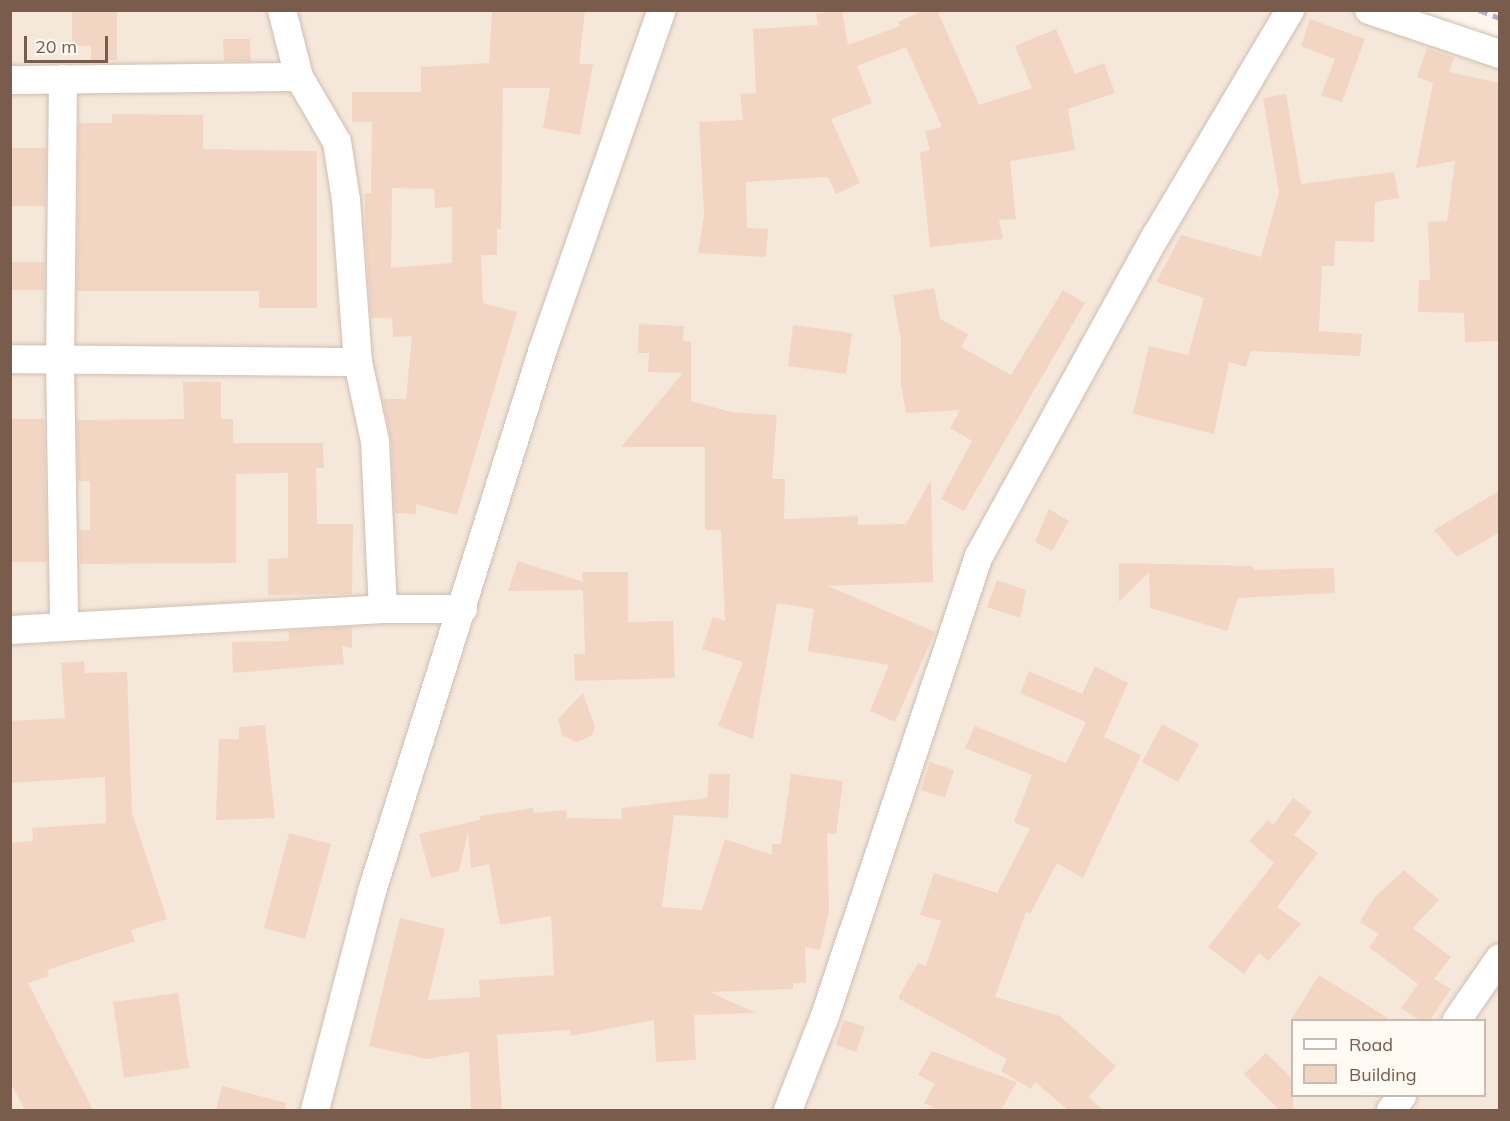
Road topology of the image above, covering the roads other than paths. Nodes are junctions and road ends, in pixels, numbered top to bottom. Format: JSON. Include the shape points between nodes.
{"nodes":[{"id":1,"x":282,"y":10,"type":"edge"},
{"id":2,"x":662,"y":10,"type":"edge"},
{"id":3,"x":1290,"y":10,"type":"edge"},
{"id":4,"x":1370,"y":10,"type":"edge"},
{"id":5,"x":1500,"y":54,"type":"edge"},
{"id":6,"x":299,"y":78,"type":"junction"},
{"id":7,"x":63,"y":79,"type":"junction"},
{"id":8,"x":10,"y":80,"type":"edge"},
{"id":9,"x":10,"y":359,"type":"edge"},
{"id":10,"x":60,"y":361,"type":"junction"},
{"id":11,"x":358,"y":362,"type":"junction"},
{"id":12,"x":383,"y":609,"type":"junction"},
{"id":13,"x":463,"y":609,"type":"junction"},
{"id":14,"x":64,"y":625,"type":"junction"},
{"id":15,"x":10,"y":630,"type":"edge"},
{"id":16,"x":1500,"y":958,"type":"edge"},
{"id":17,"x":1458,"y":1019,"type":"edge"},
{"id":18,"x":1401,"y":1097,"type":"edge"},
{"id":19,"x":315,"y":1110,"type":"edge"},
{"id":20,"x":788,"y":1110,"type":"edge"},
{"id":21,"x":1391,"y":1110,"type":"edge"}],
"edges":[{"from":1,"to":6,"type":"street"},
{"from":2,"to":13,"type":"street","via":[[547,338]]},
{"from":3,"to":20,"type":"street","via":[[1156,236],[979,556],[825,1016]]},
{"from":4,"to":5,"type":"street"},
{"from":6,"to":7,"type":"street"},
{"from":6,"to":11,"type":"street","via":[[337,142]]},
{"from":7,"to":8,"type":"street"},
{"from":7,"to":10,"type":"street"},
{"from":9,"to":10,"type":"street"},
{"from":10,"to":11,"type":"street"},
{"from":10,"to":14,"type":"street"},
{"from":11,"to":12,"type":"street","via":[[375,441]]},
{"from":12,"to":13,"type":"street"},
{"from":12,"to":14,"type":"street"},
{"from":13,"to":19,"type":"street","via":[[372,891]]},
{"from":14,"to":15,"type":"street"},
{"from":16,"to":17,"type":"street"},
{"from":18,"to":21,"type":"street"}]}
